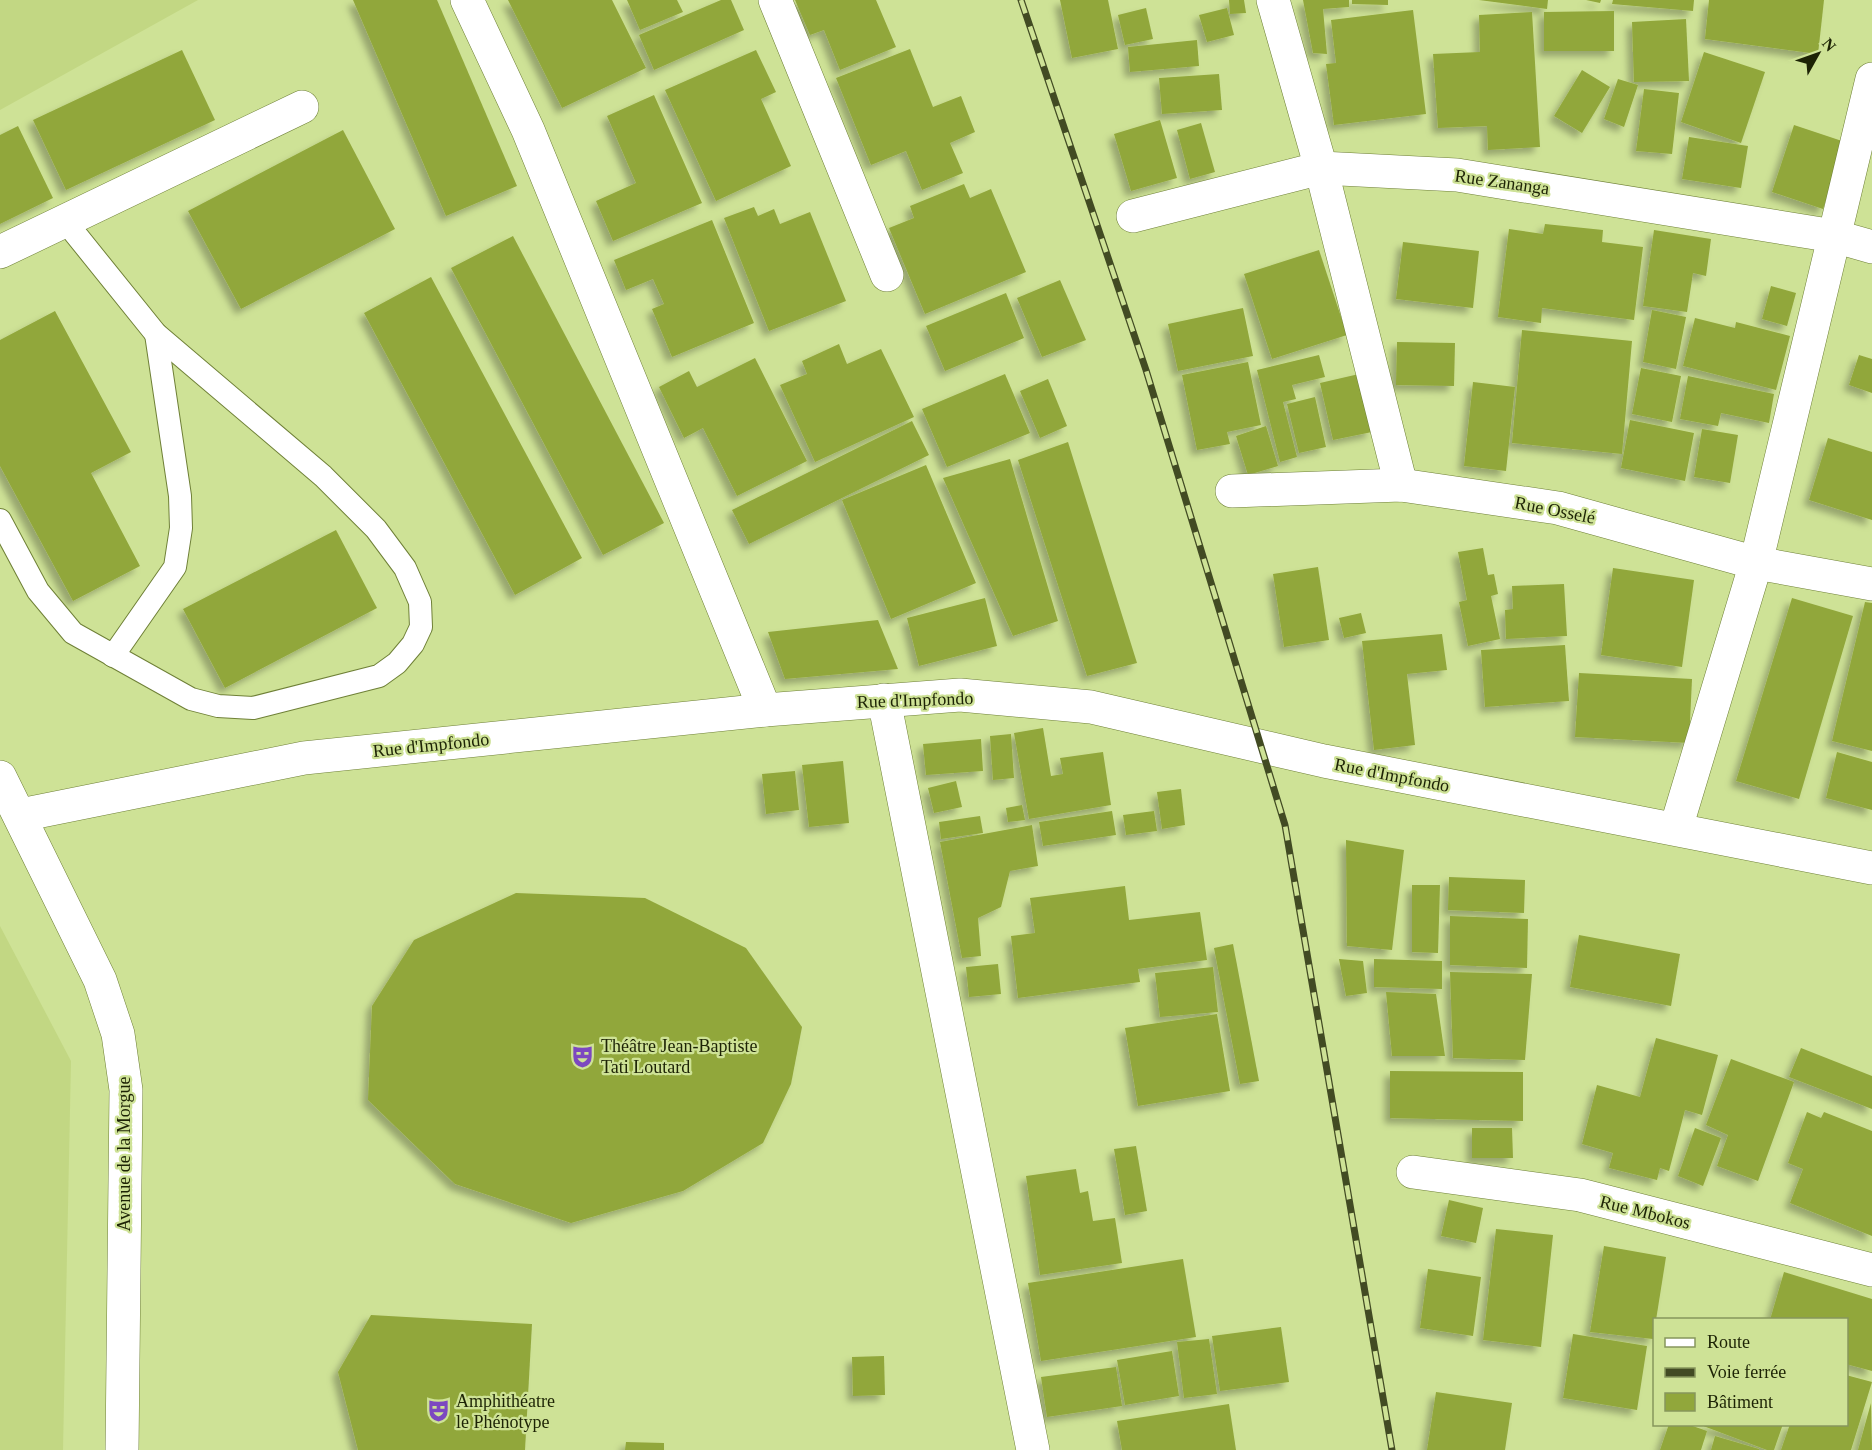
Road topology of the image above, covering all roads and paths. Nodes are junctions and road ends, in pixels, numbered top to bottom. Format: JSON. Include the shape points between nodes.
{"nodes":[{"id":1,"x":467,"y":0,"type":"edge"},
{"id":2,"x":775,"y":0,"type":"edge"},
{"id":3,"x":1274,"y":0,"type":"edge"},
{"id":4,"x":1872,"y":79,"type":"edge"},
{"id":5,"x":302,"y":107,"type":"dead end"},
{"id":6,"x":1321,"y":168,"type":"junction"},
{"id":7,"x":1133,"y":216,"type":"dead end"},
{"id":8,"x":65,"y":221,"type":"junction"},
{"id":9,"x":1834,"y":236,"type":"junction"},
{"id":10,"x":1872,"y":247,"type":"edge"},
{"id":11,"x":0,"y":252,"type":"edge"},
{"id":12,"x":887,"y":275,"type":"dead end"},
{"id":13,"x":156,"y":334,"type":"junction"},
{"id":14,"x":1401,"y":484,"type":"junction"},
{"id":15,"x":1232,"y":491,"type":"dead end"},
{"id":16,"x":0,"y":520,"type":"edge"},
{"id":17,"x":1756,"y":563,"type":"junction"},
{"id":18,"x":1872,"y":584,"type":"edge"},
{"id":19,"x":112,"y":656,"type":"junction"},
{"id":20,"x":884,"y":700,"type":"junction"},
{"id":21,"x":765,"y":710,"type":"junction"},
{"id":22,"x":0,"y":777,"type":"edge"},
{"id":23,"x":21,"y":815,"type":"junction"},
{"id":24,"x":1676,"y":828,"type":"junction"},
{"id":25,"x":1872,"y":868,"type":"edge"},
{"id":26,"x":1413,"y":1172,"type":"dead end"},
{"id":27,"x":1872,"y":1270,"type":"edge"},
{"id":28,"x":122,"y":1450,"type":"edge"},
{"id":29,"x":1033,"y":1450,"type":"edge"}],
"edges":[{"from":1,"to":21,"type":"street","via":[[528,130]]},
{"from":2,"to":12,"type":"street"},
{"from":3,"to":6,"type":"street"},
{"from":4,"to":9,"type":"street"},
{"from":5,"to":8,"type":"street"},
{"from":6,"to":7,"type":"street","name":"Rue Zananga"},
{"from":6,"to":9,"type":"street","name":"Rue Zananga","via":[[1457,175]]},
{"from":6,"to":14,"type":"street"},
{"from":8,"to":11,"type":"street"},
{"from":8,"to":13,"type":"lane"},
{"from":9,"to":10,"type":"street","name":"Rue Zananga"},
{"from":9,"to":17,"type":"street"},
{"from":13,"to":19,"type":"lane","via":[[180,496],[181,528],[175,567]]},
{"from":13,"to":19,"type":"lane","via":[[323,476],[376,529],[405,568],[420,602],[421,627],[397,663],[379,676],[253,708],[218,706],[191,699]]},
{"from":14,"to":15,"type":"street","name":"Rue Osselé"},
{"from":14,"to":17,"type":"street","name":"Rue Osselé","via":[[1558,508]]},
{"from":16,"to":19,"type":"lane","via":[[56,616],[73,633]]},
{"from":17,"to":18,"type":"street","name":"Rue Osselé"},
{"from":17,"to":24,"type":"street"},
{"from":20,"to":21,"type":"street","name":"Rue d'Impfondo"},
{"from":20,"to":24,"type":"street","name":"Rue d'Impfondo","via":[[960,695],[1091,707],[1324,761]]},
{"from":20,"to":29,"type":"street"},
{"from":21,"to":23,"type":"street","name":"Rue d'Impfondo","via":[[303,758]]},
{"from":22,"to":23,"type":"street","name":"Avenue de la Morgue"},
{"from":23,"to":28,"type":"street","name":"Avenue de la Morgue","via":[[100,980],[118,1034],[126,1090]]},
{"from":24,"to":25,"type":"street","name":"Rue d'Impfondo"},
{"from":26,"to":27,"type":"street","name":"Rue Mbokos","via":[[1580,1195]]}]}
